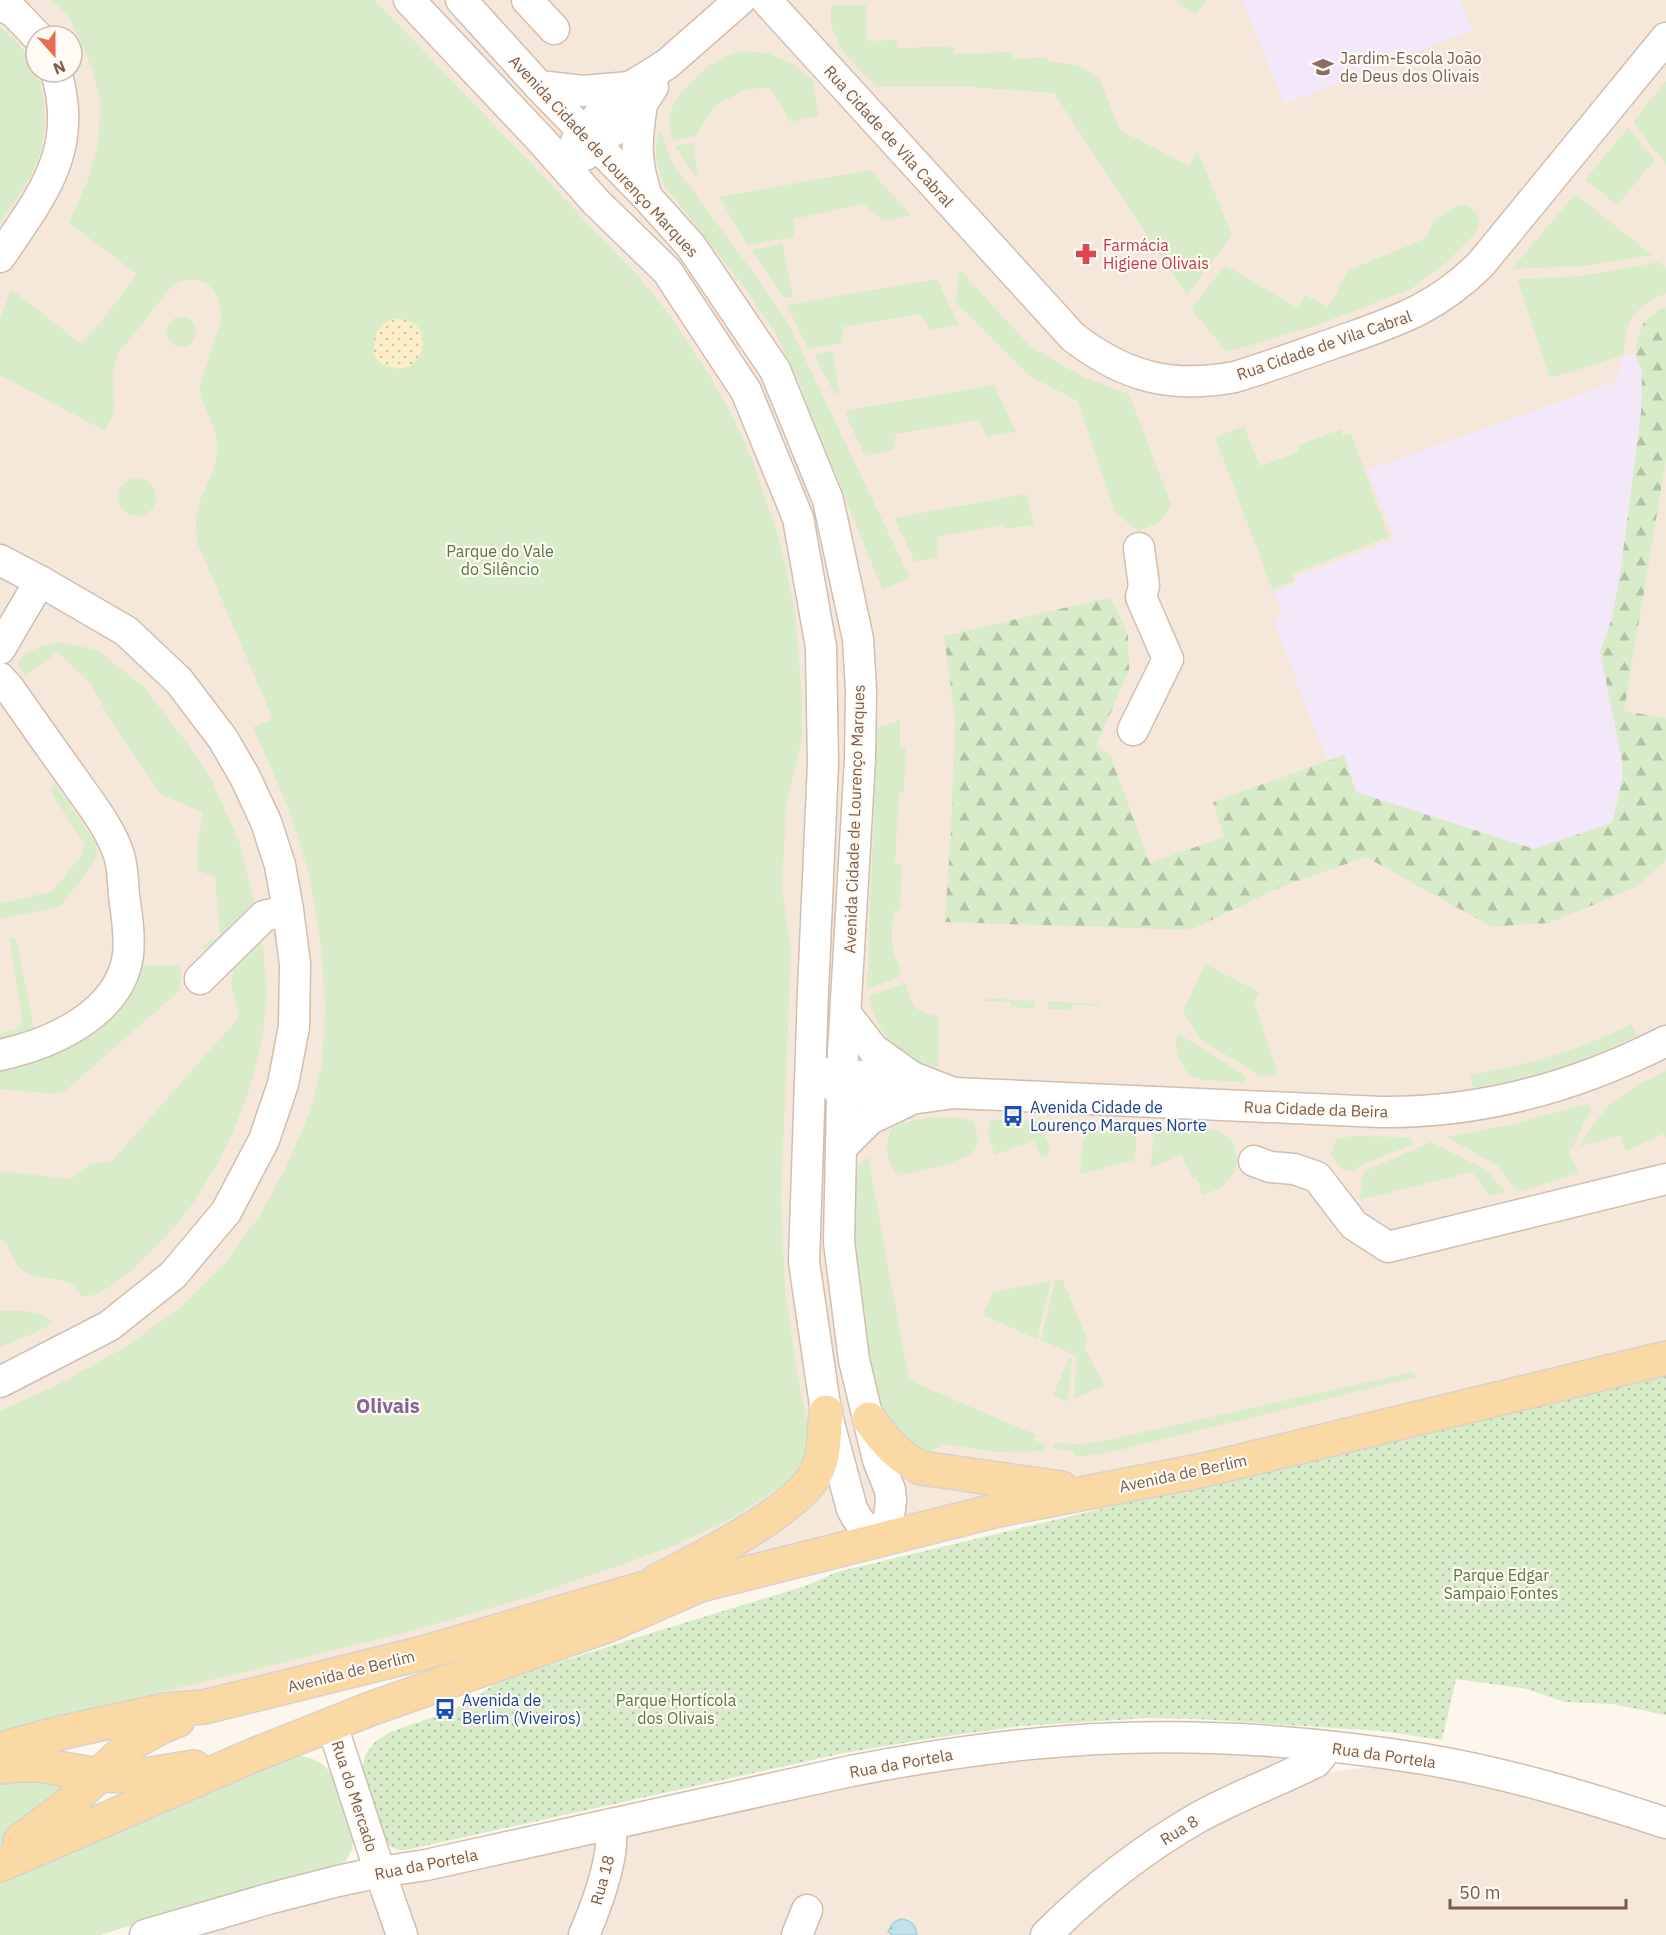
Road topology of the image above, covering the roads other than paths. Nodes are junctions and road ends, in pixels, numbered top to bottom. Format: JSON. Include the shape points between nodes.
{"nodes":[{"id":1,"x":409,"y":0,"type":"edge"},
{"id":2,"x":461,"y":0,"type":"edge"},
{"id":3,"x":527,"y":0,"type":"edge"},
{"id":4,"x":740,"y":0,"type":"edge"},
{"id":5,"x":766,"y":0,"type":"edge"},
{"id":6,"x":0,"y":5,"type":"edge"},
{"id":7,"x":26,"y":24,"type":"edge"},
{"id":8,"x":554,"y":29,"type":"dead end"},
{"id":9,"x":1666,"y":38,"type":"edge"},
{"id":10,"x":60,"y":84,"type":"edge"},
{"id":11,"x":539,"y":86,"type":"junction"},
{"id":12,"x":636,"y":96,"type":"junction"},
{"id":13,"x":589,"y":139,"type":"junction"},
{"id":14,"x":541,"y":140,"type":"junction"},
{"id":15,"x":647,"y":197,"type":"junction"},
{"id":16,"x":596,"y":202,"type":"junction"},
{"id":17,"x":0,"y":257,"type":"edge"},
{"id":18,"x":1139,"y":548,"type":"dead end"},
{"id":19,"x":0,"y":560,"type":"edge"},
{"id":20,"x":40,"y":581,"type":"junction"},
{"id":21,"x":0,"y":649,"type":"edge"},
{"id":22,"x":0,"y":678,"type":"edge"},
{"id":23,"x":1133,"y":730,"type":"dead end"},
{"id":24,"x":288,"y":910,"type":"junction"},
{"id":25,"x":200,"y":979,"type":"dead end"},
{"id":26,"x":846,"y":1014,"type":"junction"},
{"id":27,"x":1666,"y":1041,"type":"edge"},
{"id":28,"x":812,"y":1050,"type":"junction"},
{"id":29,"x":0,"y":1055,"type":"edge"},
{"id":30,"x":842,"y":1085,"type":"junction"},
{"id":31,"x":911,"y":1088,"type":"junction"},
{"id":32,"x":810,"y":1102,"type":"junction"},
{"id":33,"x":841,"y":1148,"type":"junction"},
{"id":34,"x":1254,"y":1161,"type":"dead end"},
{"id":35,"x":1666,"y":1179,"type":"edge"},
{"id":36,"x":1666,"y":1358,"type":"edge"},
{"id":37,"x":0,"y":1382,"type":"edge"},
{"id":38,"x":826,"y":1412,"type":"junction"},
{"id":39,"x":869,"y":1419,"type":"junction"},
{"id":40,"x":1090,"y":1492,"type":"junction"},
{"id":41,"x":878,"y":1539,"type":"junction"},
{"id":42,"x":700,"y":1585,"type":"junction"},
{"id":43,"x":641,"y":1589,"type":"junction"},
{"id":44,"x":361,"y":1668,"type":"junction"},
{"id":45,"x":204,"y":1707,"type":"junction"},
{"id":46,"x":332,"y":1725,"type":"junction"},
{"id":47,"x":1323,"y":1746,"type":"junction"},
{"id":48,"x":0,"y":1749,"type":"edge"},
{"id":49,"x":254,"y":1755,"type":"junction"},
{"id":50,"x":0,"y":1767,"type":"edge"},
{"id":51,"x":99,"y":1774,"type":"junction"},
{"id":52,"x":1666,"y":1823,"type":"edge"},
{"id":53,"x":611,"y":1824,"type":"junction"},
{"id":54,"x":0,"y":1855,"type":"edge"},
{"id":55,"x":0,"y":1865,"type":"edge"},
{"id":56,"x":380,"y":1872,"type":"junction"},
{"id":57,"x":145,"y":1935,"type":"edge"},
{"id":58,"x":402,"y":1935,"type":"edge"},
{"id":59,"x":584,"y":1935,"type":"edge"},
{"id":60,"x":1046,"y":1935,"type":"edge"}],
"edges":[{"from":1,"to":14,"type":"street","name":"Avenida Cidade de Lourenço Marques"},
{"from":2,"to":11,"type":"street","name":"Avenida Cidade de Lourenço Marques"},
{"from":3,"to":8,"type":"street"},
{"from":4,"to":12,"type":"street","via":[[667,63]]},
{"from":5,"to":9,"type":"street","name":"Rua Cidade de Vila Cabral","via":[[1073,337],[1128,370],[1192,382],[1235,377],[1379,327],[1419,311],[1452,290],[1481,264]]},
{"from":6,"to":7,"type":"street"},
{"from":10,"to":17,"type":"street","via":[[64,117],[61,149],[51,179]]},
{"from":11,"to":12,"type":"street"},
{"from":11,"to":13,"type":"street","name":"Avenida Cidade de Lourenço Marques"},
{"from":12,"to":13,"type":"street","via":[[613,131]]},
{"from":12,"to":15,"type":"street","via":[[639,172]]},
{"from":13,"to":14,"type":"street"},
{"from":13,"to":15,"type":"street","name":"Avenida Cidade de Lourenço Marques"},
{"from":13,"to":16,"type":"street","via":[[585,165]]},
{"from":14,"to":16,"type":"street","name":"Avenida Cidade de Lourenço Marques"},
{"from":15,"to":26,"type":"street","name":"Avenida Cidade de Lourenço Marques","via":[[691,246],[776,370],[828,500],[858,639],[861,690]]},
{"from":16,"to":28,"type":"street","name":"Avenida Cidade de Lourenço Marques","via":[[667,271],[746,391],[798,518],[821,647],[823,764]]},
{"from":18,"to":23,"type":"street","via":[[1144,586],[1141,597],[1168,660]]},
{"from":19,"to":20,"type":"street"},
{"from":20,"to":21,"type":"street"},
{"from":20,"to":24,"type":"street","via":[[126,631],[179,681],[217,731],[266,822]]},
{"from":22,"to":29,"type":"street","via":[[101,818],[119,856],[128,956],[108,998],[90,1017],[67,1032]]},
{"from":24,"to":25,"type":"street","via":[[264,916]]},
{"from":24,"to":37,"type":"street","via":[[295,964],[294,1027],[283,1084],[264,1140],[226,1212],[173,1275],[109,1326]]},
{"from":26,"to":30,"type":"street","name":"Avenida Cidade de Lourenço Marques"},
{"from":26,"to":31,"type":"street"},
{"from":27,"to":31,"type":"street","name":"Rua Cidade da Beira","via":[[1632,1059],[1551,1089],[1509,1100],[1423,1111],[954,1093]]},
{"from":28,"to":30,"type":"street","via":[[826,1071]]},
{"from":28,"to":32,"type":"street","name":"Avenida Cidade de Lourenço Marques"},
{"from":30,"to":31,"type":"street","name":"Rua Cidade da Beira","via":[[861,1076]]},
{"from":30,"to":32,"type":"street","name":"Rua Cidade da Beira"},
{"from":30,"to":33,"type":"street","name":"Avenida Cidade de Lourenço Marques"},
{"from":31,"to":33,"type":"street","via":[[870,1119]]},
{"from":32,"to":38,"type":"street","name":"Avenida Cidade de Lourenço Marques","via":[[804,1262]]},
{"from":33,"to":39,"type":"street","name":"Avenida Cidade de Lourenço Marques","via":[[839,1242],[854,1359]]},
{"from":34,"to":35,"type":"street","via":[[1317,1177],[1354,1225],[1388,1247]]},
{"from":36,"to":40,"type":"main road","name":"Avenida de Berlim","via":[[1204,1470]]},
{"from":38,"to":41,"type":"street","name":"Avenida Cidade de Lourenço Marques","via":[[852,1509],[859,1522]]},
{"from":38,"to":43,"type":"main road","via":[[823,1454],[816,1474],[805,1488],[757,1525]]},
{"from":39,"to":40,"type":"main road","via":[[890,1447],[921,1468]]},
{"from":39,"to":41,"type":"street","name":"Avenida Cidade de Lourenço Marques","via":[[891,1501],[889,1517]]},
{"from":40,"to":41,"type":"main road","name":"Avenida de Berlim"},
{"from":41,"to":42,"type":"main road","name":"Avenida de Berlim"},
{"from":42,"to":43,"type":"main road","name":"Avenida de Berlim"},
{"from":42,"to":46,"type":"main road","name":"Avenida de Berlim","via":[[609,1625]]},
{"from":43,"to":44,"type":"main road","name":"Avenida de Berlim"},
{"from":44,"to":45,"type":"main road","name":"Avenida de Berlim"},
{"from":44,"to":46,"type":"main road","via":[[330,1691],[327,1707]]},
{"from":45,"to":48,"type":"main road","name":"Avenida de Berlim","via":[[165,1710]]},
{"from":45,"to":51,"type":"main road","via":[[134,1742]]},
{"from":46,"to":49,"type":"main road","name":"Avenida de Berlim"},
{"from":46,"to":56,"type":"street","name":"Rua do Mercado"},
{"from":47,"to":52,"type":"street","name":"Rua da Portela","via":[[1488,1772]]},
{"from":47,"to":53,"type":"street","name":"Rua da Portela","via":[[1141,1737],[994,1747],[851,1771]]},
{"from":47,"to":60,"type":"street","name":"Rua 8","via":[[1322,1756],[1316,1762],[1200,1817],[1145,1852]]},
{"from":49,"to":51,"type":"main road","via":[[156,1774]]},
{"from":49,"to":55,"type":"main road"},
{"from":50,"to":51,"type":"main road","via":[[39,1765]]},
{"from":51,"to":54,"type":"main road","via":[[52,1819]]},
{"from":53,"to":56,"type":"street","name":"Rua da Portela"},
{"from":53,"to":59,"type":"street","name":"Rua 18","via":[[605,1875]]},
{"from":56,"to":57,"type":"street","name":"Rua da Portela"},
{"from":56,"to":58,"type":"street","name":"Rua do Mercado"}]}
